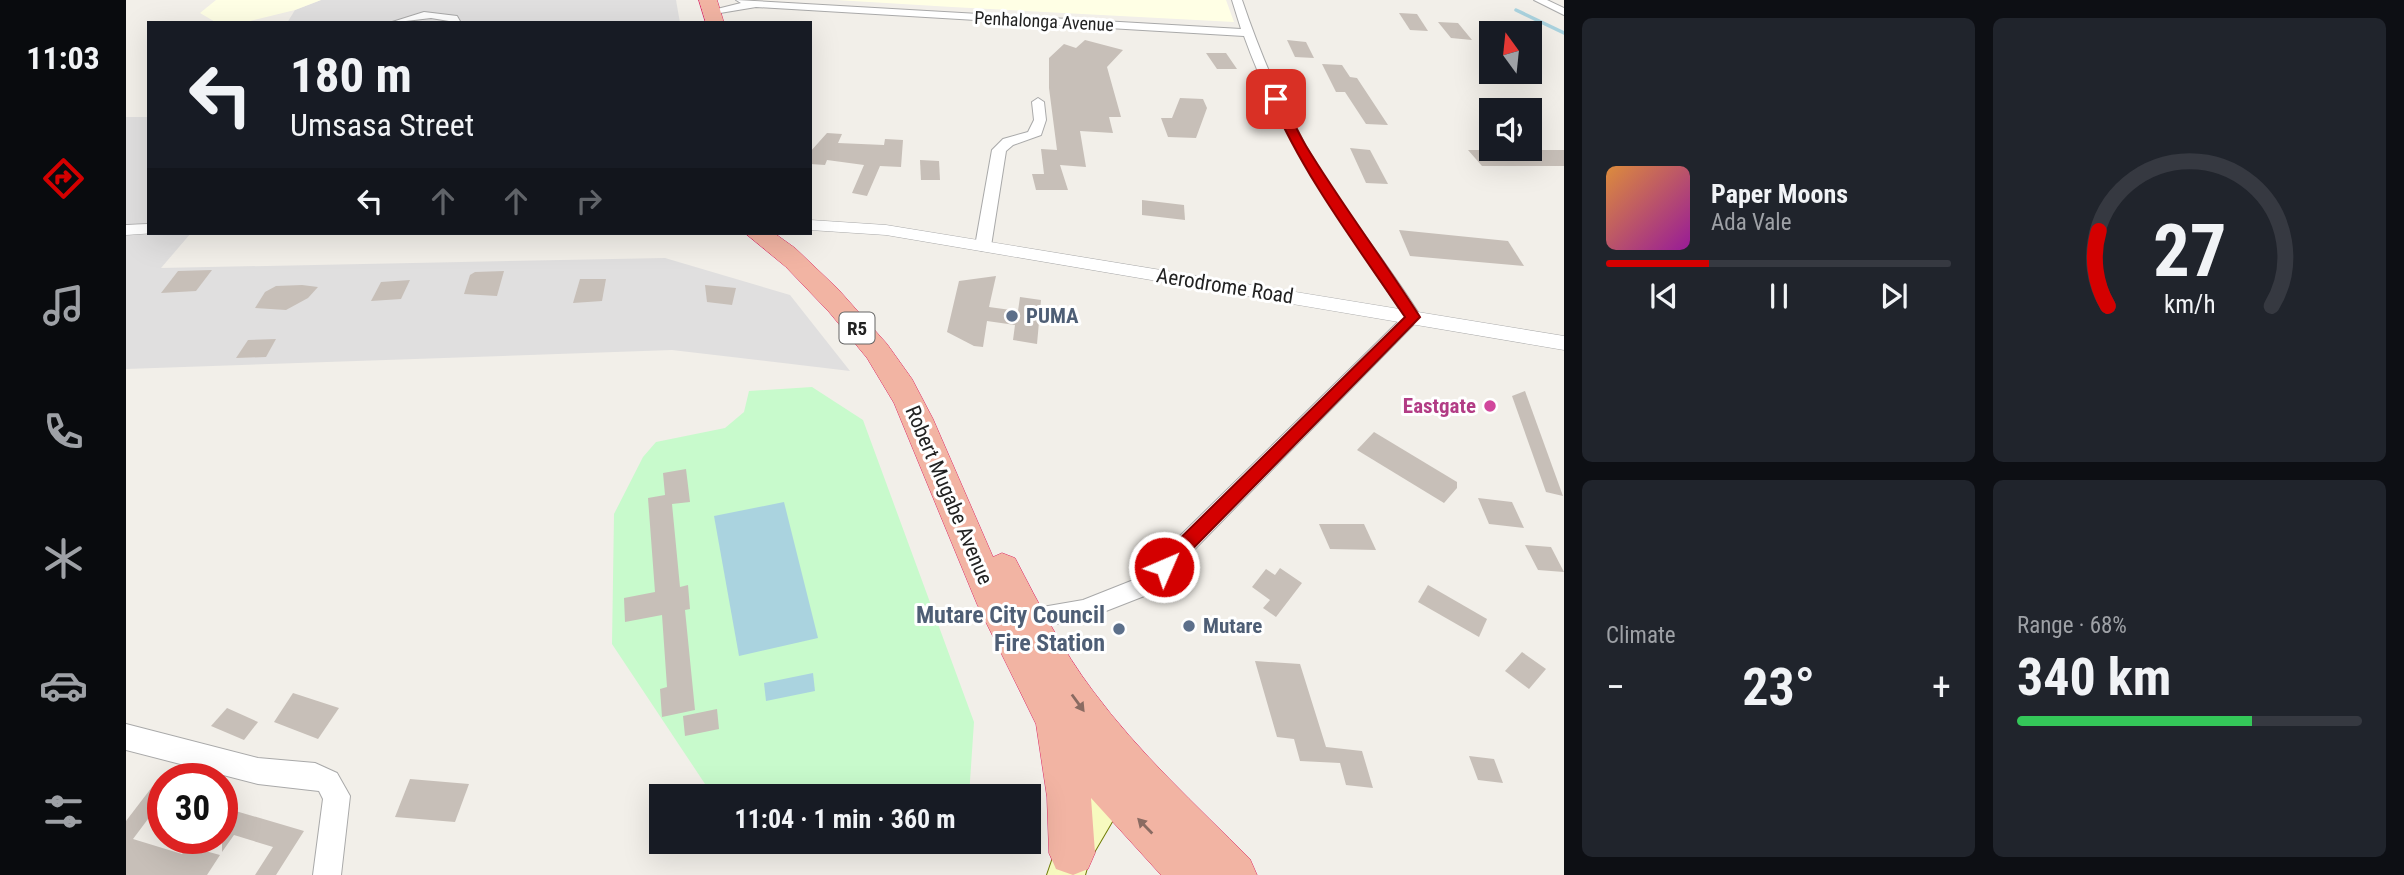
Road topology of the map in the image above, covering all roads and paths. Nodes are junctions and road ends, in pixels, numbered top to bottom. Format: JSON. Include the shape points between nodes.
{"nodes":[{"id":1,"x":741,"y":0,"type":"edge"},
{"id":2,"x":1237,"y":0,"type":"edge"},
{"id":3,"x":1539,"y":0,"type":"edge"},
{"id":4,"x":756,"y":4,"type":"junction"},
{"id":5,"x":712,"y":11,"type":"edge"},
{"id":6,"x":1564,"y":12,"type":"edge"},
{"id":7,"x":402,"y":21,"type":"edge"},
{"id":8,"x":455,"y":21,"type":"edge"},
{"id":9,"x":1247,"y":33,"type":"junction"},
{"id":10,"x":1038,"y":102,"type":"dead end"},
{"id":11,"x":812,"y":210,"type":"edge"},
{"id":12,"x":812,"y":225,"type":"edge"},
{"id":13,"x":147,"y":229,"type":"edge"},
{"id":14,"x":126,"y":230,"type":"edge"},
{"id":15,"x":886,"y":230,"type":"junction"},
{"id":16,"x":760,"y":235,"type":"edge"},
{"id":17,"x":798,"y":235,"type":"edge"},
{"id":18,"x":984,"y":246,"type":"junction"},
{"id":19,"x":1413,"y":317,"type":"junction"},
{"id":20,"x":1564,"y":343,"type":"edge"},
{"id":21,"x":1027,"y":618,"type":"junction"},
{"id":22,"x":1051,"y":709,"type":"junction"},
{"id":23,"x":126,"y":737,"type":"edge"},
{"id":24,"x":1120,"y":778,"type":"junction"},
{"id":25,"x":1069,"y":864,"type":"edge"},
{"id":26,"x":327,"y":875,"type":"edge"},
{"id":27,"x":1192,"y":875,"type":"edge"},
{"id":28,"x":1234,"y":875,"type":"edge"}],
"edges":[{"from":1,"to":4,"type":"street","name":"Penhalonga Avenue"},
{"from":2,"to":9,"type":"street"},
{"from":3,"to":6,"type":"street"},
{"from":4,"to":5,"type":"street","name":"Penhalonga Avenue"},
{"from":4,"to":9,"type":"street","name":"Penhalonga Avenue"},
{"from":7,"to":8,"type":"street","via":[[427,15]]},
{"from":9,"to":19,"type":"street","via":[[1285,121]]},
{"from":10,"to":18,"type":"street","via":[[1039,128],[1034,135],[1008,142],[999,150]]},
{"from":11,"to":15,"type":"street","name":"Aerodrome Road"},
{"from":12,"to":15,"type":"street","name":"Aerodrome Road"},
{"from":13,"to":14,"type":"street"},
{"from":15,"to":18,"type":"street","name":"Aerodrome Road"},
{"from":16,"to":22,"type":"highway","name":"Robert Mugabe Avenue","number":"R5","via":[[810,275],[900,385],[1005,624]]},
{"from":17,"to":21,"type":"highway","name":"Robert Mugabe Avenue","number":"R5","via":[[912,381]]},
{"from":18,"to":19,"type":"street","name":"Aerodrome Road"},
{"from":19,"to":20,"type":"street","name":"Aerodrome Road"},
{"from":19,"to":21,"type":"street","via":[[1144,586],[1083,610]]},
{"from":21,"to":24,"type":"highway","name":"Robert Mugabe Avenue","number":"R5","one_way":true,"via":[[1060,678],[1102,736]]},
{"from":22,"to":24,"type":"highway","name":"Robert Mugabe Avenue","number":"R5","via":[[1080,752]]},
{"from":22,"to":25,"type":"highway","via":[[1067,786]]},
{"from":23,"to":26,"type":"street","via":[[258,771],[315,776],[328,782],[337,796]]},
{"from":24,"to":25,"type":"main road"},
{"from":27,"to":24,"type":"highway","name":"Robert Mugabe Avenue","number":"R5","one_way":true},
{"from":24,"to":28,"type":"highway","name":"Robert Mugabe Avenue","number":"R5"}]}
